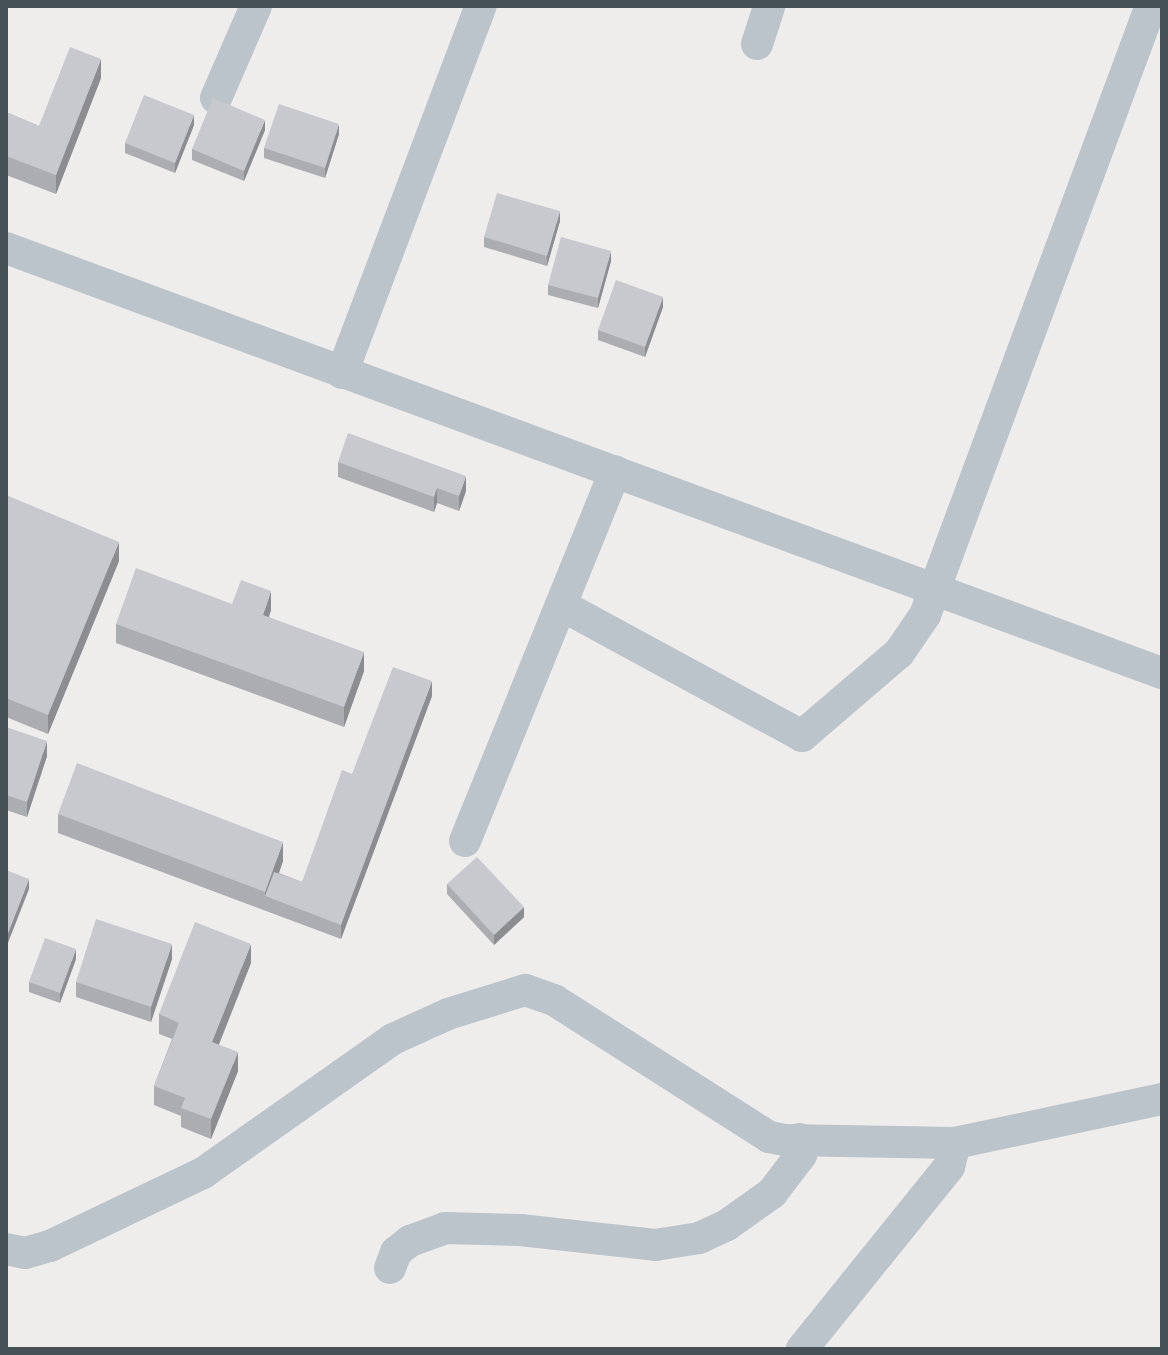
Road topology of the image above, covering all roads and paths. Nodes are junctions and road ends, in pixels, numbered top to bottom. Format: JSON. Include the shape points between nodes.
{"nodes":[{"id":1,"x":256,"y":6,"type":"edge"},
{"id":2,"x":481,"y":6,"type":"edge"},
{"id":3,"x":769,"y":6,"type":"edge"},
{"id":4,"x":1150,"y":8,"type":"dead end"},
{"id":5,"x":757,"y":44,"type":"dead end"},
{"id":6,"x":216,"y":98,"type":"edge"},
{"id":7,"x":6,"y":248,"type":"edge"},
{"id":8,"x":342,"y":373,"type":"junction"},
{"id":9,"x":615,"y":471,"type":"junction"},
{"id":10,"x":932,"y":586,"type":"junction"},
{"id":11,"x":561,"y":605,"type":"junction"},
{"id":12,"x":1162,"y":673,"type":"edge"},
{"id":13,"x":465,"y":841,"type":"dead end"},
{"id":14,"x":1162,"y":1099,"type":"edge"},
{"id":15,"x":799,"y":1139,"type":"junction"},
{"id":16,"x":955,"y":1143,"type":"junction"},
{"id":17,"x":6,"y":1249,"type":"edge"},
{"id":18,"x":390,"y":1268,"type":"dead end"},
{"id":19,"x":802,"y":1349,"type":"edge"}],
"edges":[{"from":1,"to":6,"type":"street"},
{"from":2,"to":8,"type":"street"},
{"from":3,"to":5,"type":"street"},
{"from":4,"to":10,"type":"street"},
{"from":7,"to":8,"type":"street"},
{"from":8,"to":9,"type":"street"},
{"from":9,"to":10,"type":"street"},
{"from":9,"to":11,"type":"street"},
{"from":10,"to":11,"type":"street","via":[[925,615],[899,653],[802,736]]},
{"from":10,"to":12,"type":"street"},
{"from":11,"to":13,"type":"street"},
{"from":14,"to":16,"type":"street"},
{"from":15,"to":16,"type":"street"},
{"from":15,"to":17,"type":"street","via":[[769,1137],[554,1000],[525,990],[448,1014],[393,1039],[203,1173],[50,1246],[25,1253]]},
{"from":15,"to":18,"type":"street","via":[[801,1155],[772,1193],[699,1238],[655,1245],[445,1228],[410,1241],[396,1252]]},
{"from":16,"to":19,"type":"street","via":[[949,1167]]}]}
